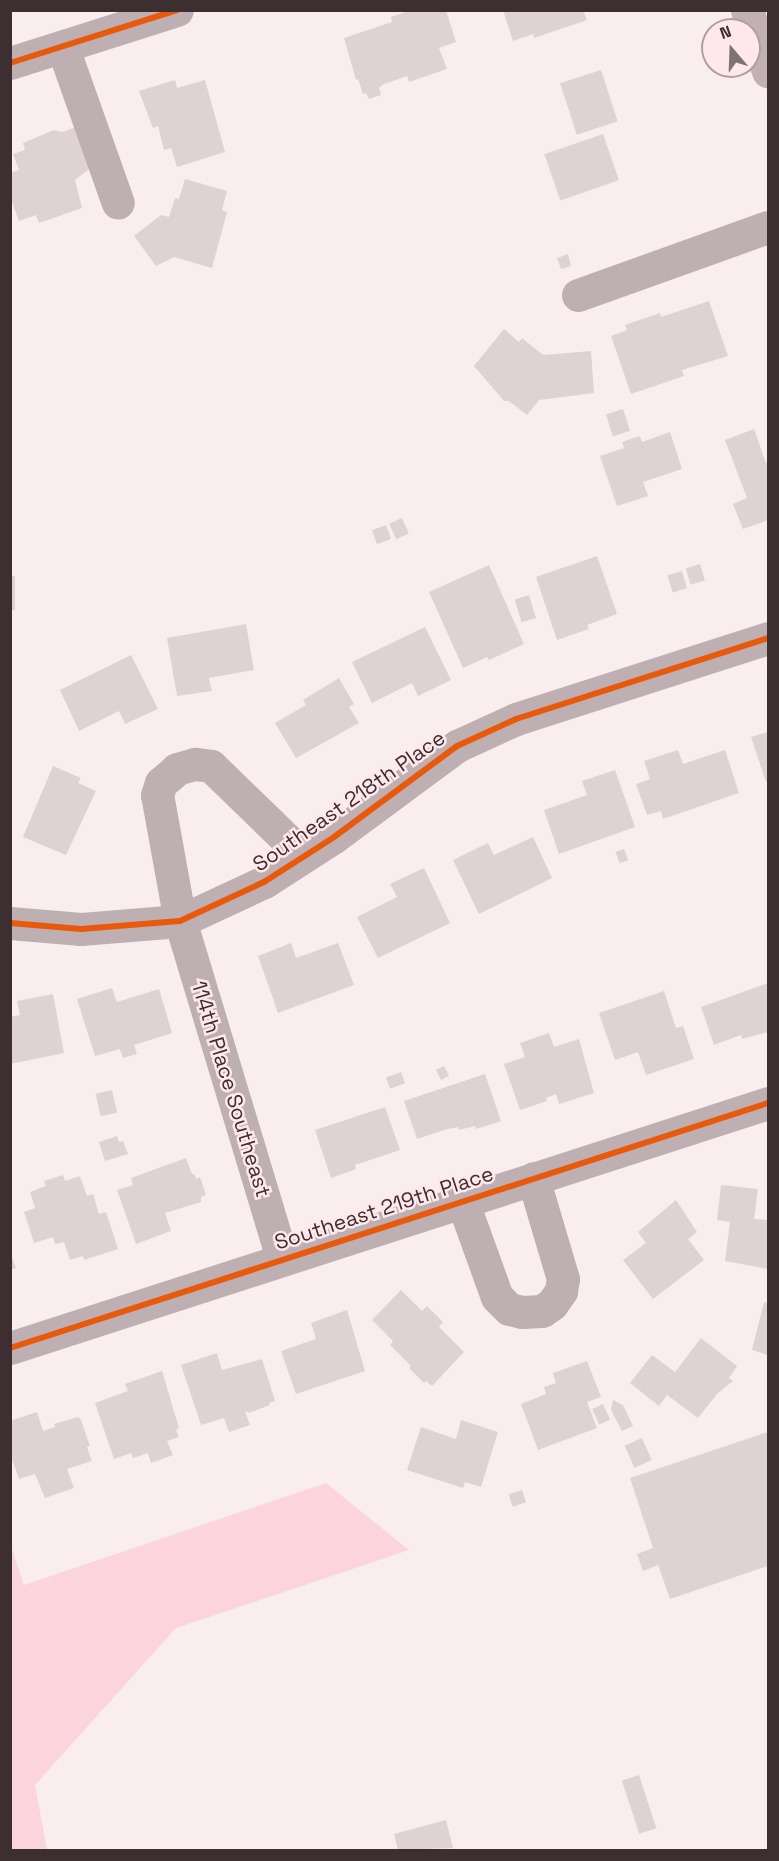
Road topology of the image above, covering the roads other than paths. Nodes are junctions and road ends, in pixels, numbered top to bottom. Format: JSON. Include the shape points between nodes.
{"nodes":[{"id":1,"x":177,"y":10,"type":"edge"},
{"id":2,"x":747,"y":10,"type":"edge"},
{"id":3,"x":63,"y":48,"type":"junction"},
{"id":4,"x":10,"y":63,"type":"edge"},
{"id":5,"x":768,"y":71,"type":"edge"},
{"id":6,"x":118,"y":203,"type":"dead end"},
{"id":7,"x":768,"y":227,"type":"edge"},
{"id":8,"x":578,"y":295,"type":"dead end"},
{"id":9,"x":768,"y":638,"type":"edge"},
{"id":10,"x":304,"y":856,"type":"junction"},
{"id":11,"x":180,"y":921,"type":"junction"},
{"id":12,"x":10,"y":923,"type":"edge"},
{"id":13,"x":768,"y":1103,"type":"edge"},
{"id":14,"x":533,"y":1178,"type":"junction"},
{"id":15,"x":462,"y":1200,"type":"junction"},
{"id":16,"x":282,"y":1258,"type":"junction"},
{"id":17,"x":10,"y":1348,"type":"edge"}],
"edges":[{"from":1,"to":3,"type":"street"},
{"from":2,"to":5,"type":"main road"},
{"from":3,"to":4,"type":"street"},
{"from":3,"to":6,"type":"street"},
{"from":7,"to":8,"type":"street"},
{"from":9,"to":10,"type":"street","name":"Southeast 218th Place","via":[[516,719],[457,746]]},
{"from":10,"to":11,"type":"street","name":"Southeast 218th Place","via":[[264,882]]},
{"from":10,"to":11,"type":"street","name":"Southeast 218th Place","via":[[211,766],[195,764],[177,769],[161,783],[157,795]]},
{"from":11,"to":12,"type":"street","name":"Southeast 218th Place","via":[[81,929]]},
{"from":11,"to":16,"type":"street","name":"114th Place Southeast"},
{"from":13,"to":14,"type":"street","name":"Southeast 219th Place"},
{"from":14,"to":15,"type":"street","name":"Southeast 219th Place"},
{"from":14,"to":15,"type":"street","name":"Southeast 219th Place","via":[[563,1279],[561,1292],[542,1311],[509,1309],[497,1297]]},
{"from":15,"to":16,"type":"street","name":"Southeast 219th Place"},
{"from":16,"to":17,"type":"street","name":"Southeast 219th Place"}]}
